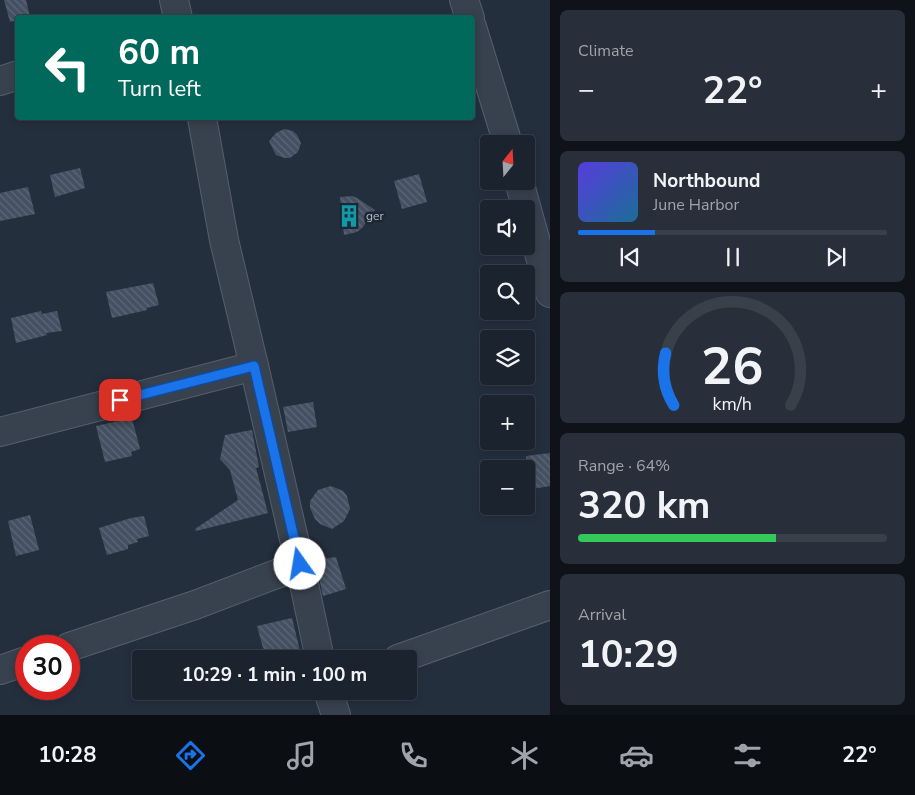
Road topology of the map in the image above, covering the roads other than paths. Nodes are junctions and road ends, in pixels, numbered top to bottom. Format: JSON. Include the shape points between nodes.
{"nodes":[{"id":1,"x":174,"y":0,"type":"edge"},
{"id":2,"x":464,"y":0,"type":"edge"},
{"id":3,"x":177,"y":15,"type":"edge"},
{"id":4,"x":469,"y":15,"type":"edge"},
{"id":5,"x":475,"y":37,"type":"edge"},
{"id":6,"x":15,"y":76,"type":"edge"},
{"id":7,"x":0,"y":81,"type":"edge"},
{"id":8,"x":202,"y":120,"type":"edge"},
{"id":9,"x":505,"y":135,"type":"edge"},
{"id":10,"x":521,"y":190,"type":"edge"},
{"id":11,"x":550,"y":293,"type":"edge"},
{"id":12,"x":254,"y":366,"type":"junction"},
{"id":13,"x":0,"y":432,"type":"edge"},
{"id":14,"x":300,"y":564,"type":"junction"},
{"id":15,"x":550,"y":606,"type":"edge"},
{"id":16,"x":80,"y":643,"type":"edge"},
{"id":17,"x":318,"y":650,"type":"edge"},
{"id":18,"x":417,"y":652,"type":"edge"},
{"id":19,"x":15,"y":665,"type":"edge"},
{"id":20,"x":0,"y":670,"type":"edge"},
{"id":21,"x":331,"y":700,"type":"edge"},
{"id":22,"x":336,"y":715,"type":"edge"}],
"edges":[{"from":1,"to":3,"type":"street"},
{"from":2,"to":4,"type":"street"},
{"from":5,"to":9,"type":"street"},
{"from":6,"to":7,"type":"street"},
{"from":8,"to":12,"type":"street","via":[[224,240]]},
{"from":10,"to":11,"type":"street"},
{"from":12,"to":13,"type":"street"},
{"from":12,"to":14,"type":"street"},
{"from":14,"to":16,"type":"street","via":[[195,605]]},
{"from":14,"to":17,"type":"street"},
{"from":15,"to":18,"type":"street"},
{"from":19,"to":20,"type":"street"},
{"from":21,"to":22,"type":"street"}]}
